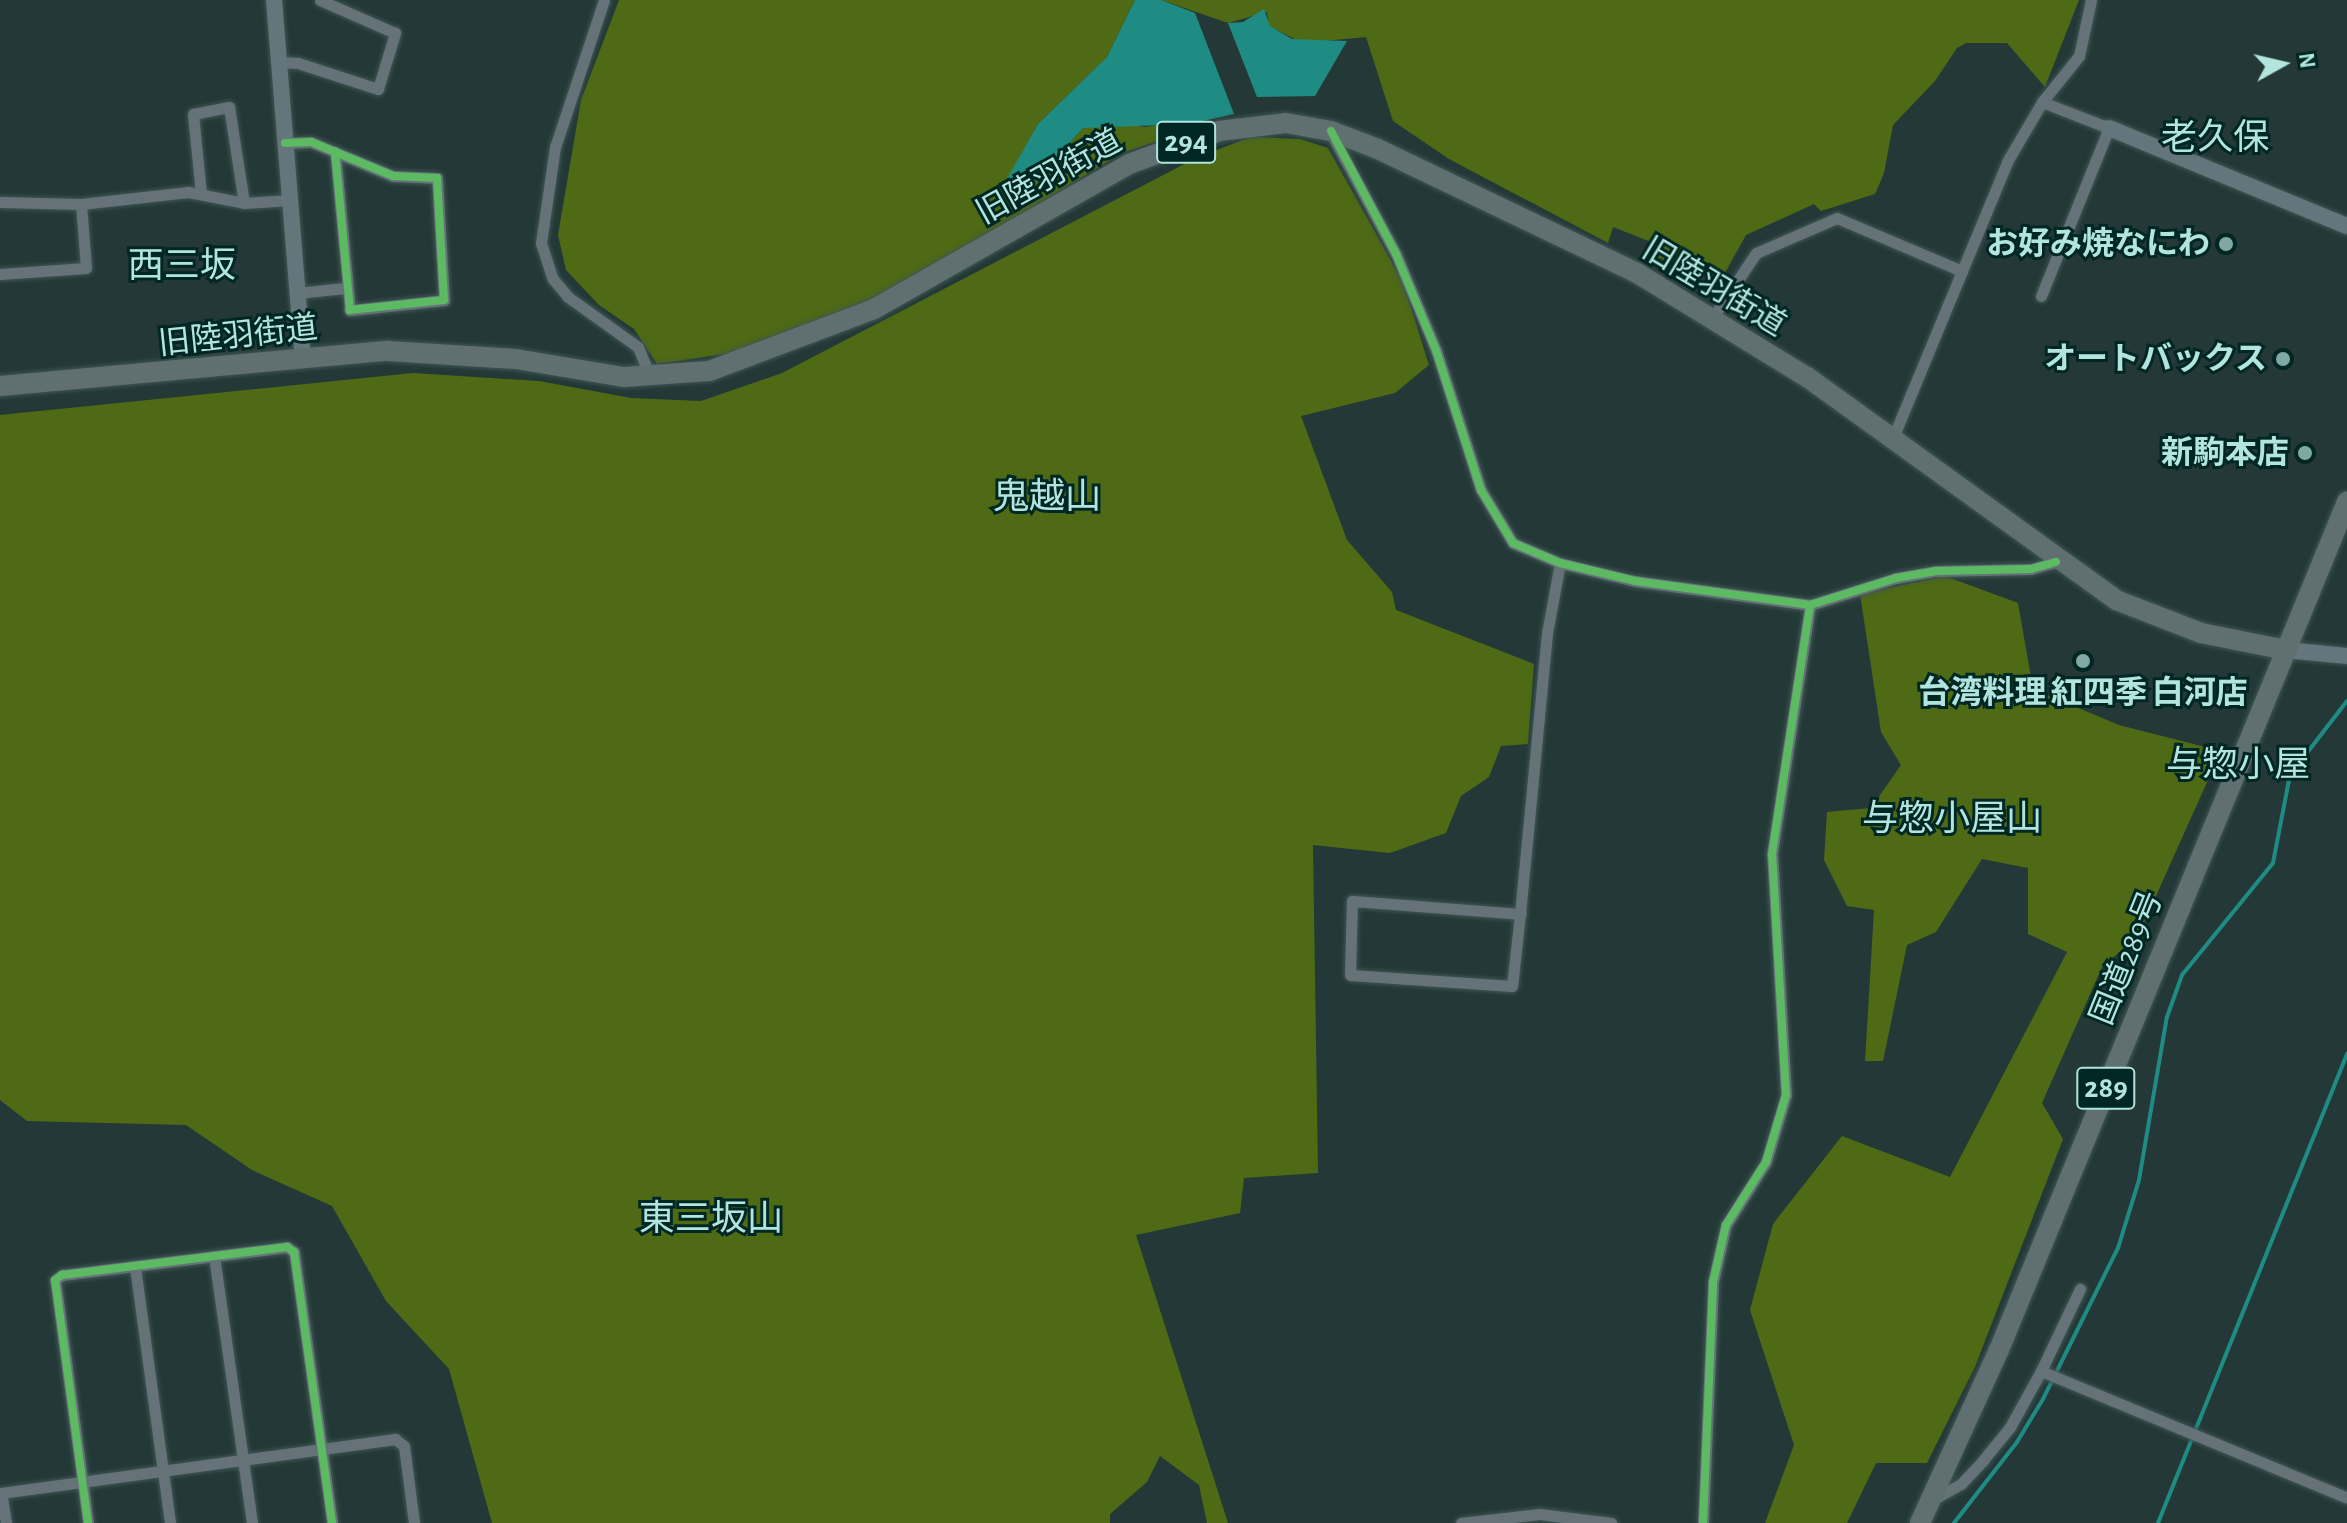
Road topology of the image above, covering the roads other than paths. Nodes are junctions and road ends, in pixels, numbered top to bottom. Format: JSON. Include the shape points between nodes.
{"nodes":[{"id":1,"x":274,"y":0,"type":"edge"},
{"id":2,"x":320,"y":0,"type":"edge"},
{"id":3,"x":604,"y":0,"type":"edge"},
{"id":4,"x":2091,"y":0,"type":"edge"},
{"id":5,"x":278,"y":62,"type":"junction"},
{"id":6,"x":2042,"y":102,"type":"junction"},
{"id":7,"x":2109,"y":128,"type":"junction"},
{"id":8,"x":1331,"y":131,"type":"junction"},
{"id":9,"x":285,"y":143,"type":"junction"},
{"id":10,"x":335,"y":152,"type":"junction"},
{"id":11,"x":201,"y":194,"type":"junction"},
{"id":12,"x":290,"y":200,"type":"junction"},
{"id":13,"x":0,"y":202,"type":"edge"},
{"id":14,"x":244,"y":203,"type":"junction"},
{"id":15,"x":81,"y":204,"type":"junction"},
{"id":16,"x":2347,"y":226,"type":"edge"},
{"id":17,"x":1962,"y":271,"type":"junction"},
{"id":18,"x":0,"y":274,"type":"edge"},
{"id":19,"x":345,"y":288,"type":"junction"},
{"id":20,"x":297,"y":293,"type":"junction"},
{"id":21,"x":2041,"y":296,"type":"dead end"},
{"id":22,"x":1713,"y":317,"type":"junction"},
{"id":23,"x":303,"y":359,"type":"junction"},
{"id":24,"x":650,"y":377,"type":"junction"},
{"id":25,"x":0,"y":386,"type":"edge"},
{"id":26,"x":1891,"y":442,"type":"junction"},
{"id":27,"x":2347,"y":502,"type":"edge"},
{"id":28,"x":2056,"y":562,"type":"junction"},
{"id":29,"x":1560,"y":563,"type":"junction"},
{"id":30,"x":1810,"y":605,"type":"junction"},
{"id":31,"x":2286,"y":650,"type":"junction"},
{"id":32,"x":2347,"y":656,"type":"edge"},
{"id":33,"x":1520,"y":914,"type":"junction"},
{"id":34,"x":214,"y":1256,"type":"junction"},
{"id":35,"x":135,"y":1267,"type":"junction"},
{"id":36,"x":2080,"y":1289,"type":"dead end"},
{"id":37,"x":2041,"y":1371,"type":"junction"},
{"id":38,"x":322,"y":1448,"type":"junction"},
{"id":39,"x":243,"y":1457,"type":"junction"},
{"id":40,"x":163,"y":1469,"type":"junction"},
{"id":41,"x":82,"y":1481,"type":"junction"},
{"id":42,"x":2347,"y":1498,"type":"edge"},
{"id":43,"x":1929,"y":1501,"type":"junction"},
{"id":44,"x":6,"y":1523,"type":"edge"},
{"id":45,"x":88,"y":1523,"type":"edge"},
{"id":46,"x":170,"y":1523,"type":"edge"},
{"id":47,"x":252,"y":1523,"type":"edge"},
{"id":48,"x":332,"y":1523,"type":"edge"},
{"id":49,"x":414,"y":1523,"type":"edge"},
{"id":50,"x":1461,"y":1523,"type":"edge"},
{"id":51,"x":1611,"y":1523,"type":"edge"},
{"id":52,"x":1703,"y":1523,"type":"edge"},
{"id":53,"x":1920,"y":1523,"type":"edge"}],
"edges":[{"from":1,"to":5,"type":"street"},
{"from":2,"to":5,"type":"street","via":[[395,33],[378,89],[298,63]]},
{"from":3,"to":24,"type":"street","via":[[551,163],[541,243],[553,279],[568,297],[638,347]]},
{"from":4,"to":6,"type":"street","via":[[2079,56]]},
{"from":5,"to":9,"type":"street"},
{"from":6,"to":7,"type":"street"},
{"from":6,"to":17,"type":"street","via":[[2008,160]]},
{"from":7,"to":16,"type":"street"},
{"from":7,"to":21,"type":"street"},
{"from":8,"to":22,"type":"highway","name":"旧陸羽街道","number":"294","via":[[1637,273]]},
{"from":8,"to":24,"type":"highway","name":"旧陸羽街道","number":"294","via":[[1286,123],[1253,125],[1181,144],[1070,195],[874,309],[736,363]]},
{"from":8,"to":29,"type":"street","via":[[1401,268],[1495,521],[1513,543]]},
{"from":9,"to":10,"type":"street","via":[[311,142]]},
{"from":9,"to":12,"type":"street"},
{"from":10,"to":19,"type":"street"},
{"from":10,"to":19,"type":"street","via":[[393,176],[437,178],[447,296],[350,310]]},
{"from":11,"to":14,"type":"street"},
{"from":11,"to":14,"type":"street","via":[[193,114],[229,107]]},
{"from":11,"to":15,"type":"street"},
{"from":12,"to":14,"type":"street"},
{"from":12,"to":20,"type":"street"},
{"from":13,"to":15,"type":"street"},
{"from":15,"to":18,"type":"street","via":[[86,268]]},
{"from":17,"to":22,"type":"street","via":[[1837,218],[1756,253]]},
{"from":17,"to":26,"type":"street"},
{"from":19,"to":20,"type":"street"},
{"from":20,"to":23,"type":"street"},
{"from":22,"to":26,"type":"highway","name":"旧陸羽街道","number":"294","via":[[1807,377]]},
{"from":23,"to":24,"type":"highway","name":"旧陸羽街道","number":"294","via":[[388,351]]},
{"from":23,"to":25,"type":"highway","name":"旧陸羽街道","number":"294"},
{"from":26,"to":28,"type":"highway","name":"旧陸羽街道","number":"294"},
{"from":27,"to":31,"type":"highway","name":"国道289号","number":"289"},
{"from":28,"to":30,"type":"street","via":[[2031,569],[1936,571]]},
{"from":28,"to":31,"type":"highway","name":"旧陸羽街道","number":"294","via":[[2157,619]]},
{"from":29,"to":30,"type":"street","via":[[1635,581]]},
{"from":29,"to":33,"type":"street","via":[[1547,633]]},
{"from":30,"to":52,"type":"street","via":[[1772,854],[1786,1095],[1766,1162],[1726,1225],[1713,1282]]},
{"from":31,"to":32,"type":"street","name":"旧陸羽街道"},
{"from":31,"to":43,"type":"highway","name":"国道289号","number":"289","via":[[1999,1350]]},
{"from":33,"to":33,"type":"street","via":[[1512,986],[1350,975],[1352,901]]},
{"from":34,"to":35,"type":"street"},
{"from":34,"to":38,"type":"street","via":[[287,1247],[294,1252]]},
{"from":34,"to":39,"type":"street"},
{"from":35,"to":40,"type":"street"},
{"from":35,"to":41,"type":"street","via":[[55,1280]]},
{"from":36,"to":37,"type":"street"},
{"from":37,"to":42,"type":"street"},
{"from":37,"to":43,"type":"street","via":[[2010,1427],[1984,1459],[1961,1484]]},
{"from":38,"to":39,"type":"street"},
{"from":38,"to":48,"type":"street"},
{"from":38,"to":49,"type":"street","via":[[395,1439],[404,1446]]},
{"from":39,"to":40,"type":"street"},
{"from":39,"to":47,"type":"street"},
{"from":40,"to":41,"type":"street"},
{"from":40,"to":46,"type":"street"},
{"from":41,"to":44,"type":"street","via":[[1,1493]]},
{"from":41,"to":45,"type":"street"},
{"from":43,"to":53,"type":"highway","name":"国道289号","number":"289"},
{"from":50,"to":51,"type":"street","via":[[1539,1514]]}]}
